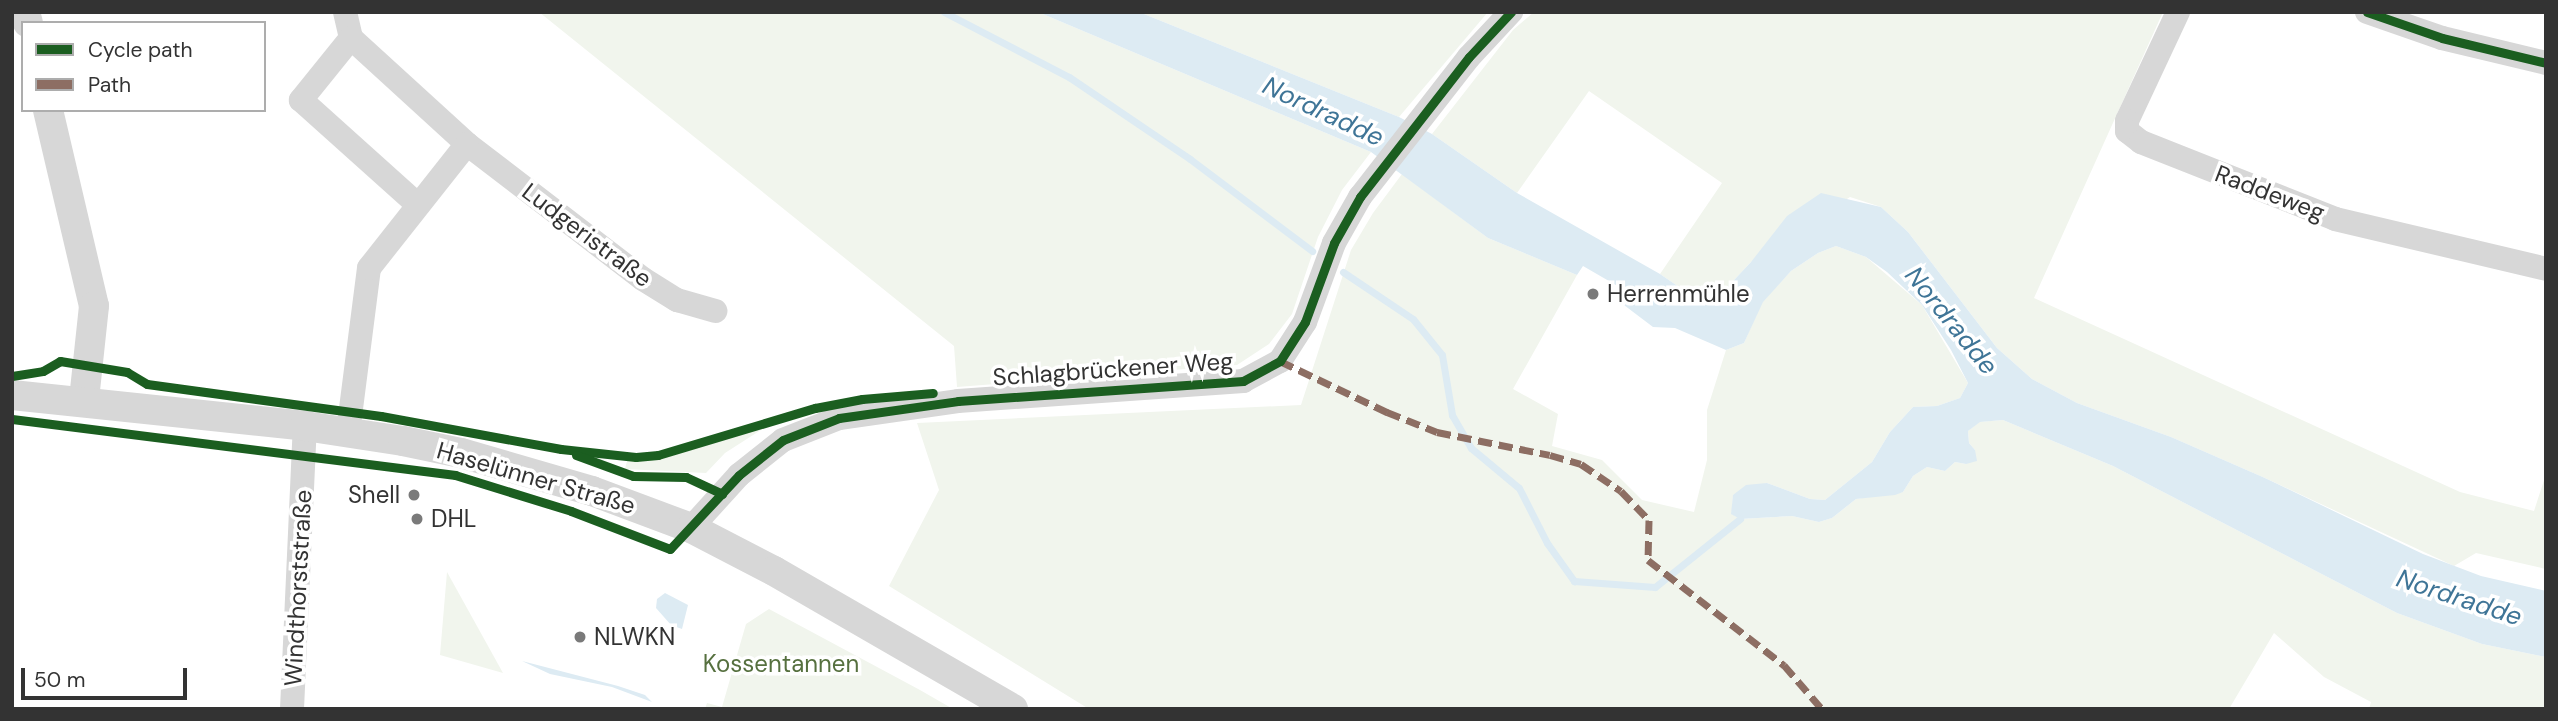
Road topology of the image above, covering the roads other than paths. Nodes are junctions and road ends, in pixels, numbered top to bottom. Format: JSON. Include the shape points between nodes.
{"nodes":[{"id":1,"x":345,"y":12,"type":"edge"},
{"id":2,"x":1511,"y":12,"type":"edge"},
{"id":3,"x":2178,"y":12,"type":"edge"},
{"id":4,"x":2367,"y":12,"type":"edge"},
{"id":5,"x":351,"y":38,"type":"junction"},
{"id":6,"x":2546,"y":63,"type":"edge"},
{"id":7,"x":48,"y":112,"type":"edge"},
{"id":8,"x":467,"y":144,"type":"junction"},
{"id":9,"x":418,"y":205,"type":"junction"},
{"id":10,"x":2546,"y":269,"type":"edge"},
{"id":11,"x":715,"y":311,"type":"dead end"},
{"id":12,"x":12,"y":395,"type":"edge"},
{"id":13,"x":84,"y":400,"type":"junction"},
{"id":14,"x":305,"y":426,"type":"junction"},
{"id":15,"x":348,"y":432,"type":"junction"},
{"id":16,"x":691,"y":528,"type":"junction"},
{"id":17,"x":292,"y":709,"type":"edge"},
{"id":18,"x":1013,"y":709,"type":"edge"}],
"edges":[{"from":1,"to":5,"type":"street"},
{"from":2,"to":16,"type":"street","name":"Schlagbrückener Weg","via":[[1469,57],[1360,197],[1334,243],[1305,323],[1280,361],[1243,381],[958,401],[839,418],[783,440],[739,475]]},
{"from":3,"to":10,"type":"street","name":"Raddeweg","via":[[2127,121],[2127,131],[2141,142],[2335,219]]},
{"from":4,"to":6,"type":"street"},
{"from":5,"to":8,"type":"street","name":"Ludgeristraße"},
{"from":5,"to":9,"type":"street","via":[[301,100]]},
{"from":7,"to":13,"type":"street","via":[[94,306]]},
{"from":8,"to":9,"type":"street"},
{"from":8,"to":11,"type":"street","name":"Ludgeristraße","via":[[643,279],[677,300]]},
{"from":9,"to":15,"type":"street","via":[[369,268]]},
{"from":12,"to":13,"type":"street","name":"Haselünner Straße"},
{"from":13,"to":14,"type":"street","name":"Haselünner Straße"},
{"from":14,"to":15,"type":"street","name":"Haselünner Straße"},
{"from":14,"to":17,"type":"street","name":"Windthorststraße"},
{"from":15,"to":16,"type":"street","name":"Haselünner Straße","via":[[461,453],[592,491]]},
{"from":16,"to":18,"type":"street","name":"Haselünner Straße"}]}
